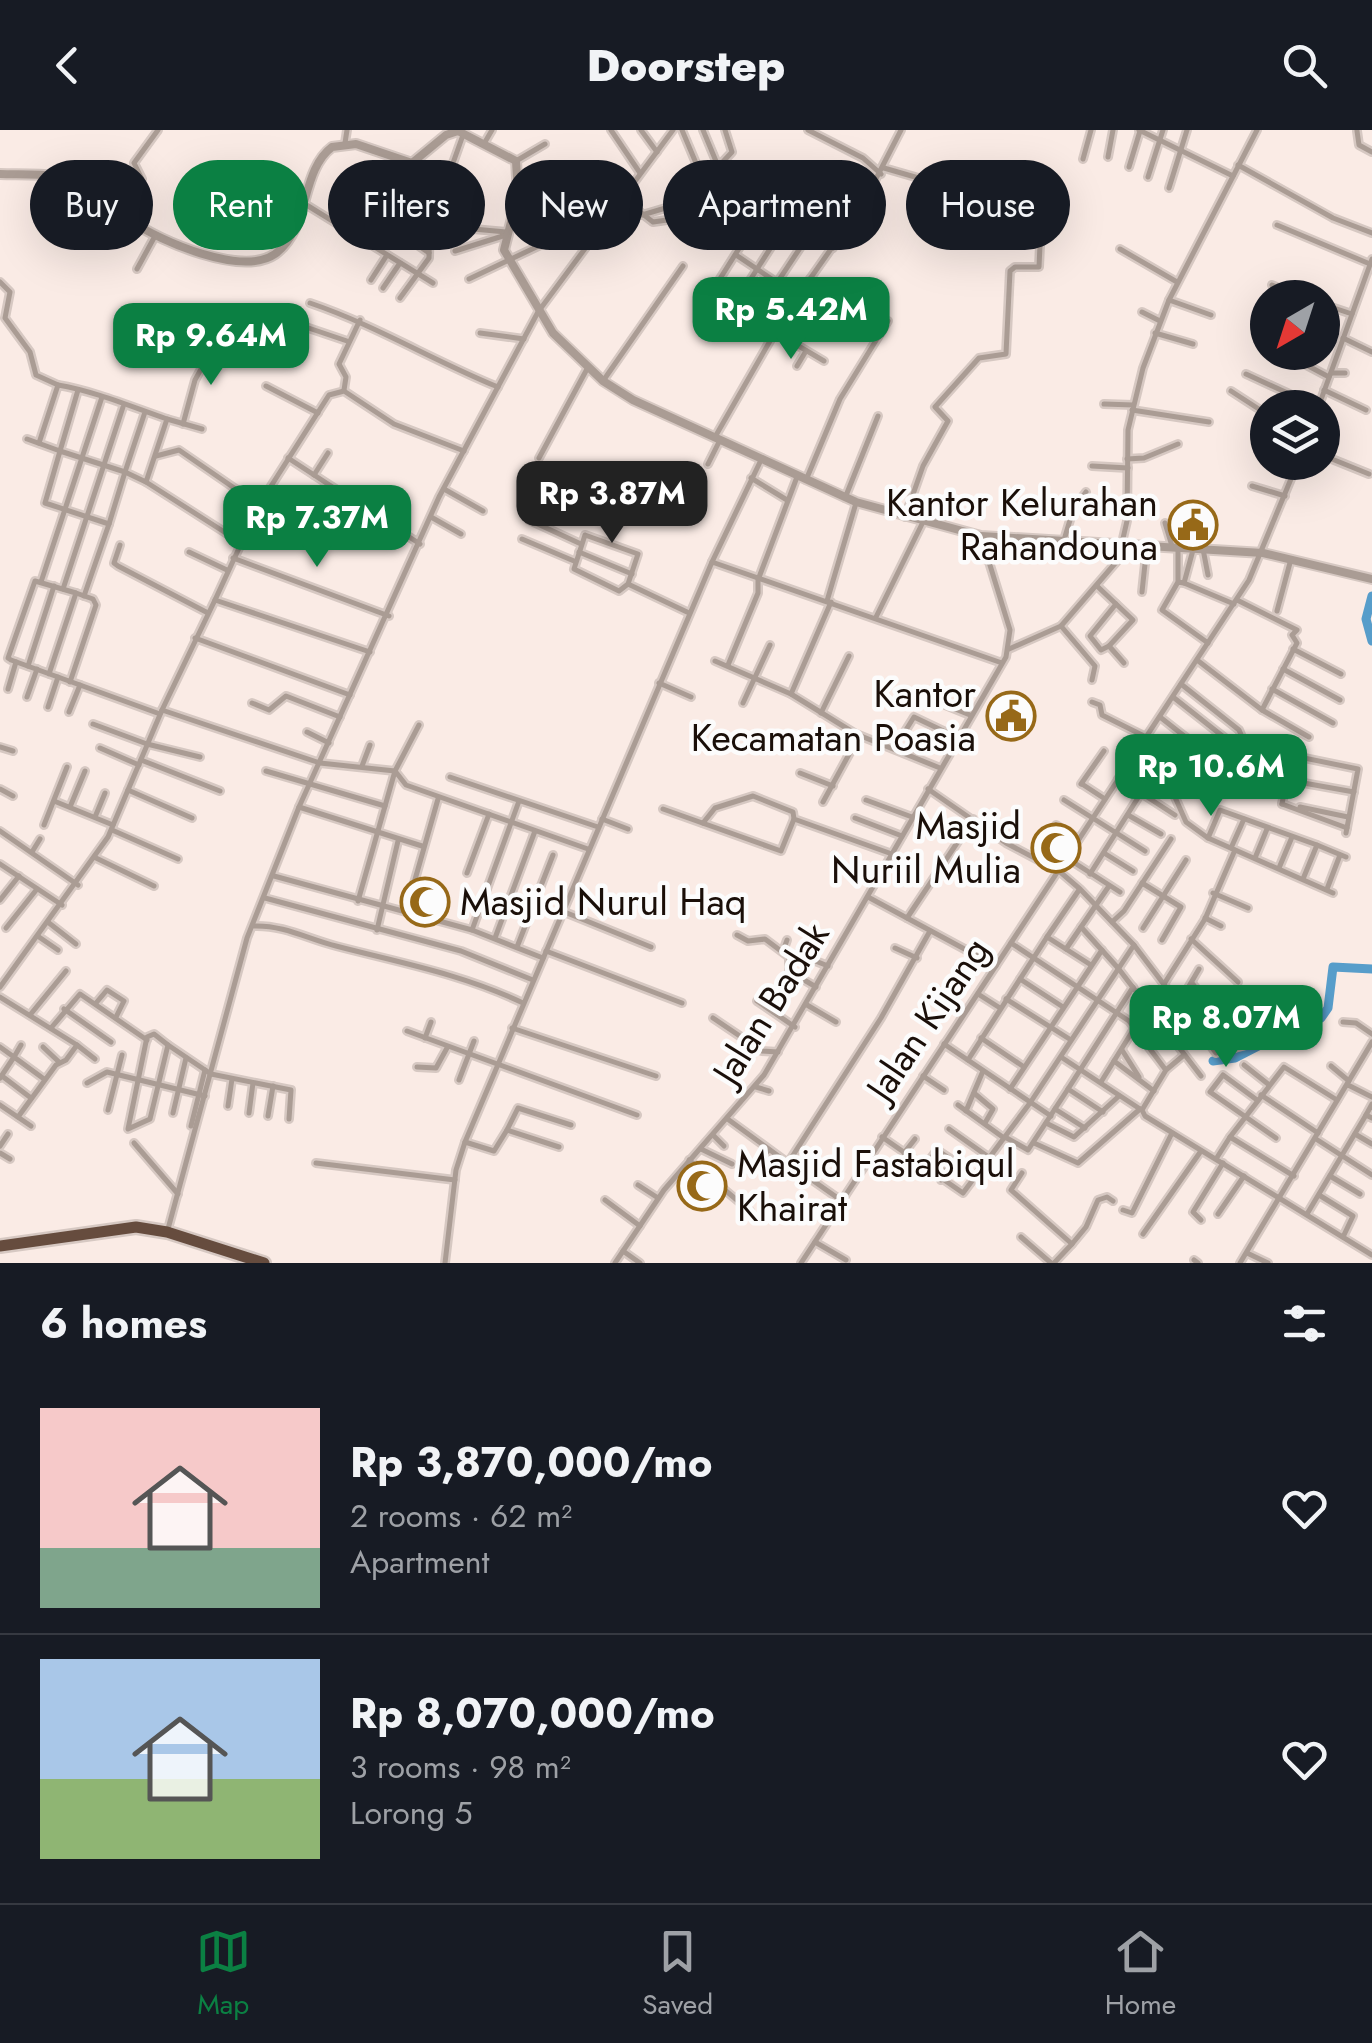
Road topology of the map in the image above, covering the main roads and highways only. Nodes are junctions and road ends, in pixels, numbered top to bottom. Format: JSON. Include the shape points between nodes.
{"nodes":[{"id":1,"x":147,"y":1231,"type":"junction"},
{"id":2,"x":0,"y":1248,"type":"edge"},
{"id":3,"x":244,"y":1263,"type":"edge"},
{"id":4,"x":264,"y":1263,"type":"edge"}],
"edges":[{"from":1,"to":2,"type":"highway"},
{"from":1,"to":3,"type":"highway"},
{"from":1,"to":4,"type":"highway"}]}
